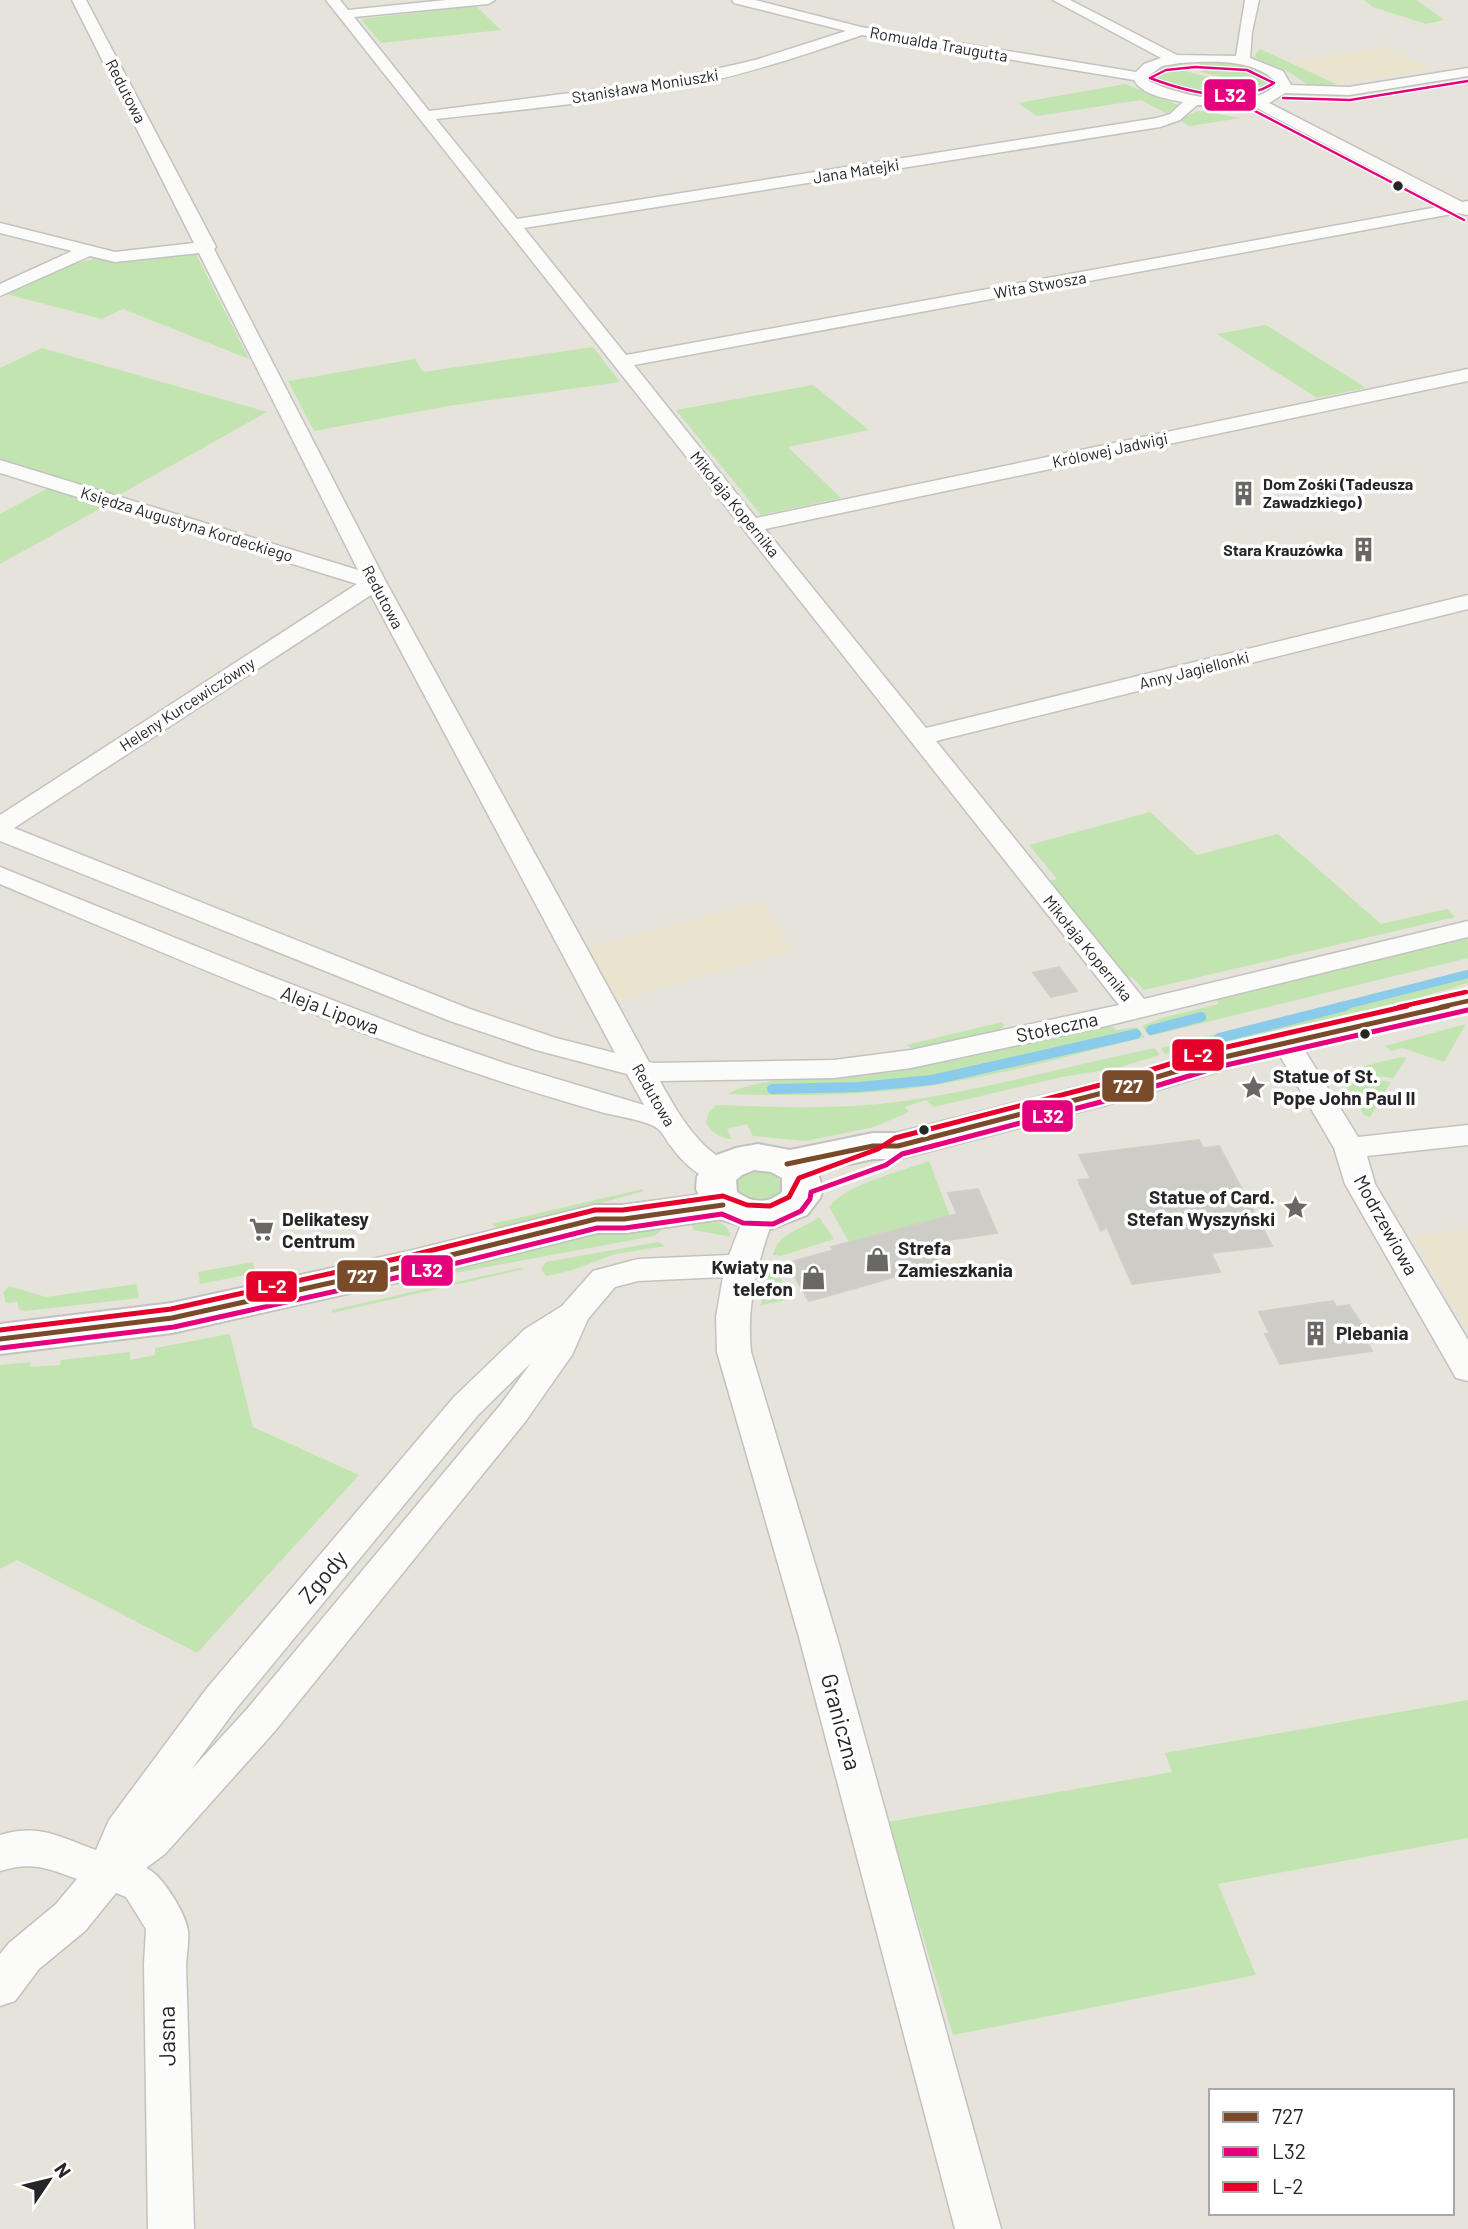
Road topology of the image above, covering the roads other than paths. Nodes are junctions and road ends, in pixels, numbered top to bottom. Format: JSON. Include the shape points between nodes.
{"nodes":[{"id":1,"x":79,"y":0,"type":"edge"},
{"id":2,"x":488,"y":0,"type":"edge"},
{"id":3,"x":740,"y":0,"type":"edge"},
{"id":4,"x":1060,"y":0,"type":"edge"},
{"id":5,"x":1252,"y":0,"type":"edge"},
{"id":6,"x":338,"y":7,"type":"edge"},
{"id":7,"x":861,"y":31,"type":"junction"},
{"id":8,"x":1174,"y":59,"type":"junction"},
{"id":9,"x":1243,"y":61,"type":"junction"},
{"id":10,"x":1468,"y":72,"type":"edge"},
{"id":11,"x":1140,"y":77,"type":"junction"},
{"id":12,"x":1283,"y":89,"type":"junction"},
{"id":13,"x":1255,"y":101,"type":"junction"},
{"id":14,"x":1192,"y":102,"type":"junction"},
{"id":15,"x":424,"y":116,"type":"junction"},
{"id":16,"x":1465,"y":208,"type":"edge"},
{"id":17,"x":513,"y":225,"type":"junction"},
{"id":18,"x":0,"y":228,"type":"edge"},
{"id":19,"x":207,"y":247,"type":"junction"},
{"id":20,"x":87,"y":251,"type":"junction"},
{"id":21,"x":0,"y":291,"type":"edge"},
{"id":22,"x":621,"y":362,"type":"junction"},
{"id":23,"x":1468,"y":375,"type":"edge"},
{"id":24,"x":0,"y":466,"type":"edge"},
{"id":25,"x":752,"y":525,"type":"junction"},
{"id":26,"x":375,"y":582,"type":"junction"},
{"id":27,"x":1468,"y":602,"type":"edge"},
{"id":28,"x":920,"y":737,"type":"junction"},
{"id":29,"x":0,"y":825,"type":"edge"},
{"id":30,"x":0,"y":832,"type":"edge"},
{"id":31,"x":0,"y":875,"type":"edge"},
{"id":32,"x":1468,"y":929,"type":"edge"},
{"id":33,"x":1468,"y":1001,"type":"edge"},
{"id":34,"x":1136,"y":1008,"type":"junction"},
{"id":35,"x":1287,"y":1044,"type":"junction"},
{"id":36,"x":639,"y":1070,"type":"junction"},
{"id":37,"x":668,"y":1121,"type":"junction"},
{"id":38,"x":1468,"y":1135,"type":"edge"},
{"id":39,"x":1349,"y":1148,"type":"junction"},
{"id":40,"x":795,"y":1175,"type":"junction"},
{"id":41,"x":729,"y":1194,"type":"junction"},
{"id":42,"x":741,"y":1265,"type":"junction"},
{"id":43,"x":0,"y":1339,"type":"edge"},
{"id":44,"x":1468,"y":1369,"type":"edge"},
{"id":45,"x":0,"y":1853,"type":"edge"},
{"id":46,"x":109,"y":1871,"type":"junction"},
{"id":47,"x":0,"y":1987,"type":"edge"},
{"id":48,"x":171,"y":2229,"type":"edge"},
{"id":49,"x":978,"y":2229,"type":"edge"}],
"edges":[{"from":1,"to":19,"type":"street","name":"Redutowa"},
{"from":2,"to":6,"type":"street"},
{"from":3,"to":7,"type":"street","name":"Romualda Traugutta"},
{"from":4,"to":8,"type":"street"},
{"from":5,"to":9,"type":"street"},
{"from":6,"to":15,"type":"street","name":"Mikołaja Kopernika"},
{"from":7,"to":11,"type":"street","name":"Romualda Traugutta"},
{"from":7,"to":15,"type":"street","name":"Stanisława Moniuszki","via":[[791,56],[696,80]]},
{"from":8,"to":9,"type":"street"},
{"from":8,"to":11,"type":"street","via":[[1154,64]]},
{"from":9,"to":12,"type":"street","via":[[1280,75]]},
{"from":10,"to":12,"type":"street","via":[[1349,91]]},
{"from":11,"to":14,"type":"street","via":[[1153,91]]},
{"from":12,"to":13,"type":"street"},
{"from":13,"to":14,"type":"street"},
{"from":13,"to":16,"type":"street"},
{"from":14,"to":17,"type":"street","name":"Jana Matejki","via":[[1175,117],[1160,122]]},
{"from":15,"to":17,"type":"street","name":"Mikołaja Kopernika"},
{"from":16,"to":22,"type":"street","name":"Wita Stwosza"},
{"from":17,"to":22,"type":"street","name":"Mikołaja Kopernika"},
{"from":18,"to":20,"type":"street"},
{"from":19,"to":20,"type":"street","via":[[121,257]]},
{"from":19,"to":26,"type":"street","name":"Redutowa"},
{"from":20,"to":21,"type":"street"},
{"from":22,"to":25,"type":"street","name":"Mikołaja Kopernika"},
{"from":23,"to":25,"type":"street","name":"Królowej Jadwigi"},
{"from":24,"to":26,"type":"street","name":"Księdza Augustyna Kordeckiego"},
{"from":25,"to":28,"type":"street","name":"Mikołaja Kopernika"},
{"from":26,"to":29,"type":"street","name":"Heleny Kurcewiczówny"},
{"from":26,"to":36,"type":"street","name":"Redutowa"},
{"from":27,"to":28,"type":"street","name":"Anny Jagiellonki"},
{"from":28,"to":34,"type":"street","name":"Mikołaja Kopernika"},
{"from":30,"to":36,"type":"street","via":[[460,1015]]},
{"from":31,"to":37,"type":"street","name":"Aleja Lipowa","via":[[362,1023],[536,1084]]},
{"from":32,"to":34,"type":"street","name":"Stołeczna"},
{"from":33,"to":35,"type":"street"},
{"from":34,"to":36,"type":"street","name":"Stołeczna","via":[[872,1066]]},
{"from":35,"to":39,"type":"street","name":"Modrzewiowa"},
{"from":35,"to":40,"type":"street","via":[[898,1146],[882,1157]]},
{"from":36,"to":37,"type":"street","name":"Redutowa"},
{"from":37,"to":41,"type":"street","name":"Redutowa"},
{"from":38,"to":39,"type":"street"},
{"from":39,"to":44,"type":"street","name":"Modrzewiowa","via":[[1360,1184]]},
{"from":40,"to":41,"type":"street","via":[[802,1195],[785,1211]]},
{"from":40,"to":41,"type":"street","via":[[776,1159],[750,1157],[727,1165]]},
{"from":41,"to":42,"type":"street","name":"Graniczna"},
{"from":41,"to":43,"type":"street","via":[[624,1219],[596,1219],[172,1318]]},
{"from":42,"to":46,"type":"street","name":"Zgody","via":[[638,1270],[604,1279],[574,1314],[559,1348],[513,1413],[261,1720],[151,1842]]},
{"from":42,"to":49,"type":"street","name":"Graniczna","via":[[732,1309],[734,1352],[818,1637]]},
{"from":45,"to":46,"type":"street","name":"Jasna","via":[[39,1847]]},
{"from":46,"to":47,"type":"street","name":"Zgody","via":[[69,1918],[24,1956]]},
{"from":46,"to":48,"type":"street","name":"Jasna","via":[[139,1884],[167,1928]]}]}
